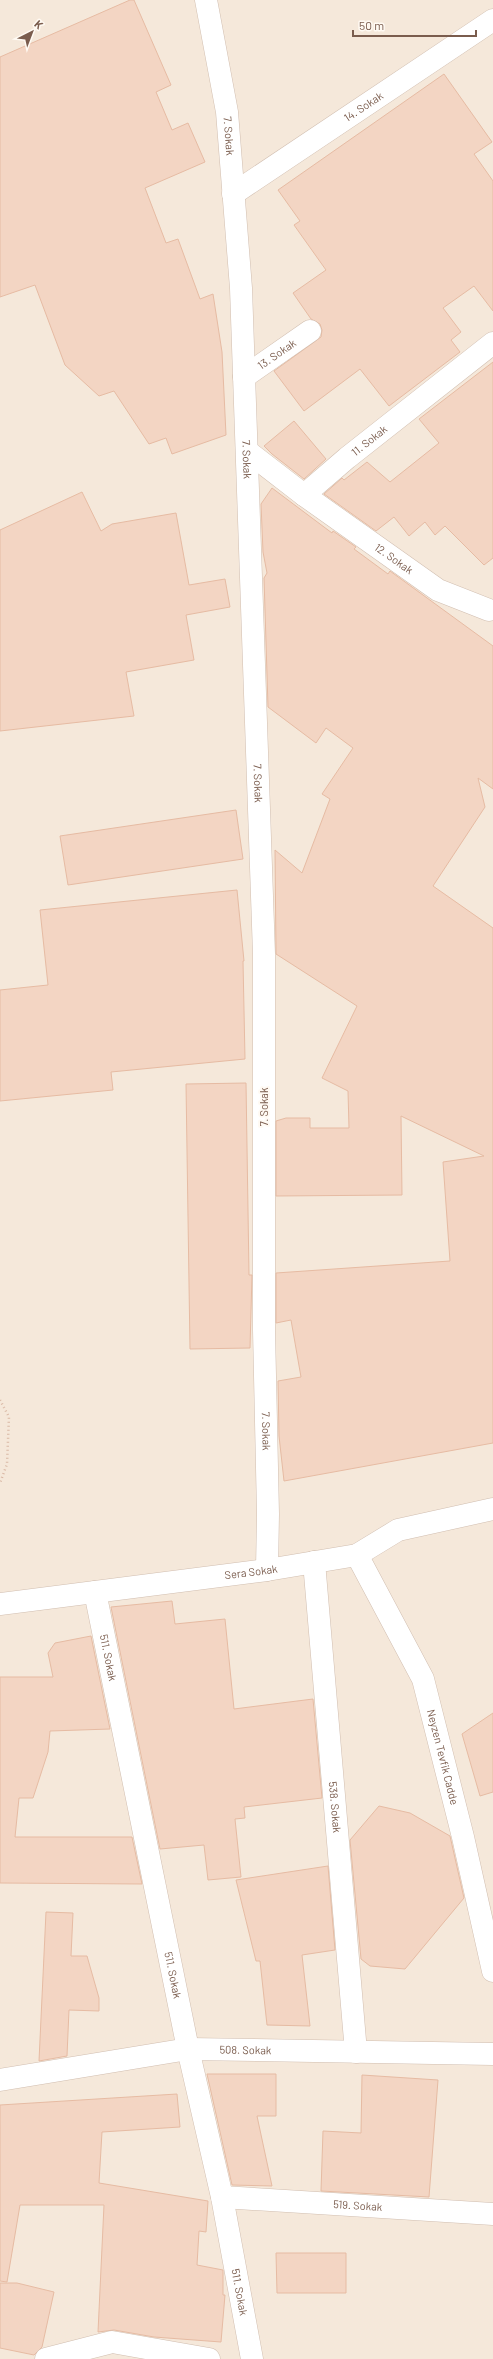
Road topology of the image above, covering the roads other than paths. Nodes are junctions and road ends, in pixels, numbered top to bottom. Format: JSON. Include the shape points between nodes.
{"nodes":[{"id":1,"x":206,"y":0,"type":"edge"},
{"id":2,"x":493,"y":20,"type":"edge"},
{"id":3,"x":233,"y":194,"type":"junction"},
{"id":4,"x":310,"y":331,"type":"dead end"},
{"id":5,"x":493,"y":343,"type":"edge"},
{"id":6,"x":244,"y":377,"type":"junction"},
{"id":7,"x":247,"y":451,"type":"junction"},
{"id":8,"x":304,"y":494,"type":"junction"},
{"id":9,"x":489,"y":610,"type":"dead end"},
{"id":10,"x":493,"y":1508,"type":"edge"},
{"id":11,"x":357,"y":1555,"type":"junction"},
{"id":12,"x":314,"y":1562,"type":"junction"},
{"id":13,"x":267,"y":1570,"type":"junction"},
{"id":14,"x":95,"y":1592,"type":"junction"},
{"id":15,"x":0,"y":1604,"type":"edge"},
{"id":16,"x":493,"y":1971,"type":"edge"},
{"id":17,"x":188,"y":2050,"type":"junction"},
{"id":18,"x":356,"y":2052,"type":"junction"},
{"id":19,"x":493,"y":2054,"type":"edge"},
{"id":20,"x":0,"y":2080,"type":"edge"},
{"id":21,"x":222,"y":2197,"type":"junction"},
{"id":22,"x":493,"y":2214,"type":"edge"},
{"id":23,"x":46,"y":2359,"type":"edge"},
{"id":24,"x":209,"y":2359,"type":"edge"},
{"id":25,"x":252,"y":2359,"type":"edge"}],
"edges":[{"from":1,"to":3,"type":"street","name":"7. Sokak","via":[[227,112]]},
{"from":2,"to":3,"type":"street","name":"14. Sokak"},
{"from":3,"to":6,"type":"street","name":"7. Sokak","via":[[241,288]]},
{"from":4,"to":6,"type":"street","name":"13. Sokak"},
{"from":5,"to":8,"type":"street","name":"11. Sokak"},
{"from":6,"to":7,"type":"street","name":"7. Sokak"},
{"from":7,"to":8,"type":"street"},
{"from":7,"to":13,"type":"street","name":"7. Sokak","via":[[264,954]]},
{"from":8,"to":9,"type":"street","name":"12. Sokak","via":[[438,590]]},
{"from":10,"to":11,"type":"street","name":"Sera Sokak","via":[[398,1530]]},
{"from":11,"to":12,"type":"street","name":"Sera Sokak"},
{"from":11,"to":16,"type":"street","name":"Neyzen Tevfik Cadde","via":[[423,1680],[463,1837]]},
{"from":12,"to":13,"type":"street","name":"Sera Sokak"},
{"from":12,"to":18,"type":"street","name":"538. Sokak"},
{"from":13,"to":14,"type":"street","name":"Sera Sokak"},
{"from":14,"to":15,"type":"street","name":"Sera Sokak"},
{"from":14,"to":17,"type":"street","name":"511. Sokak"},
{"from":17,"to":18,"type":"street","name":"508. Sokak"},
{"from":17,"to":20,"type":"street","name":"508. Sokak"},
{"from":17,"to":21,"type":"street","name":"511. Sokak"},
{"from":18,"to":19,"type":"street","name":"508. Sokak"},
{"from":21,"to":22,"type":"street","name":"519. Sokak"},
{"from":21,"to":25,"type":"street","name":"511. Sokak"},
{"from":23,"to":24,"type":"street","via":[[112,2342]]}]}
